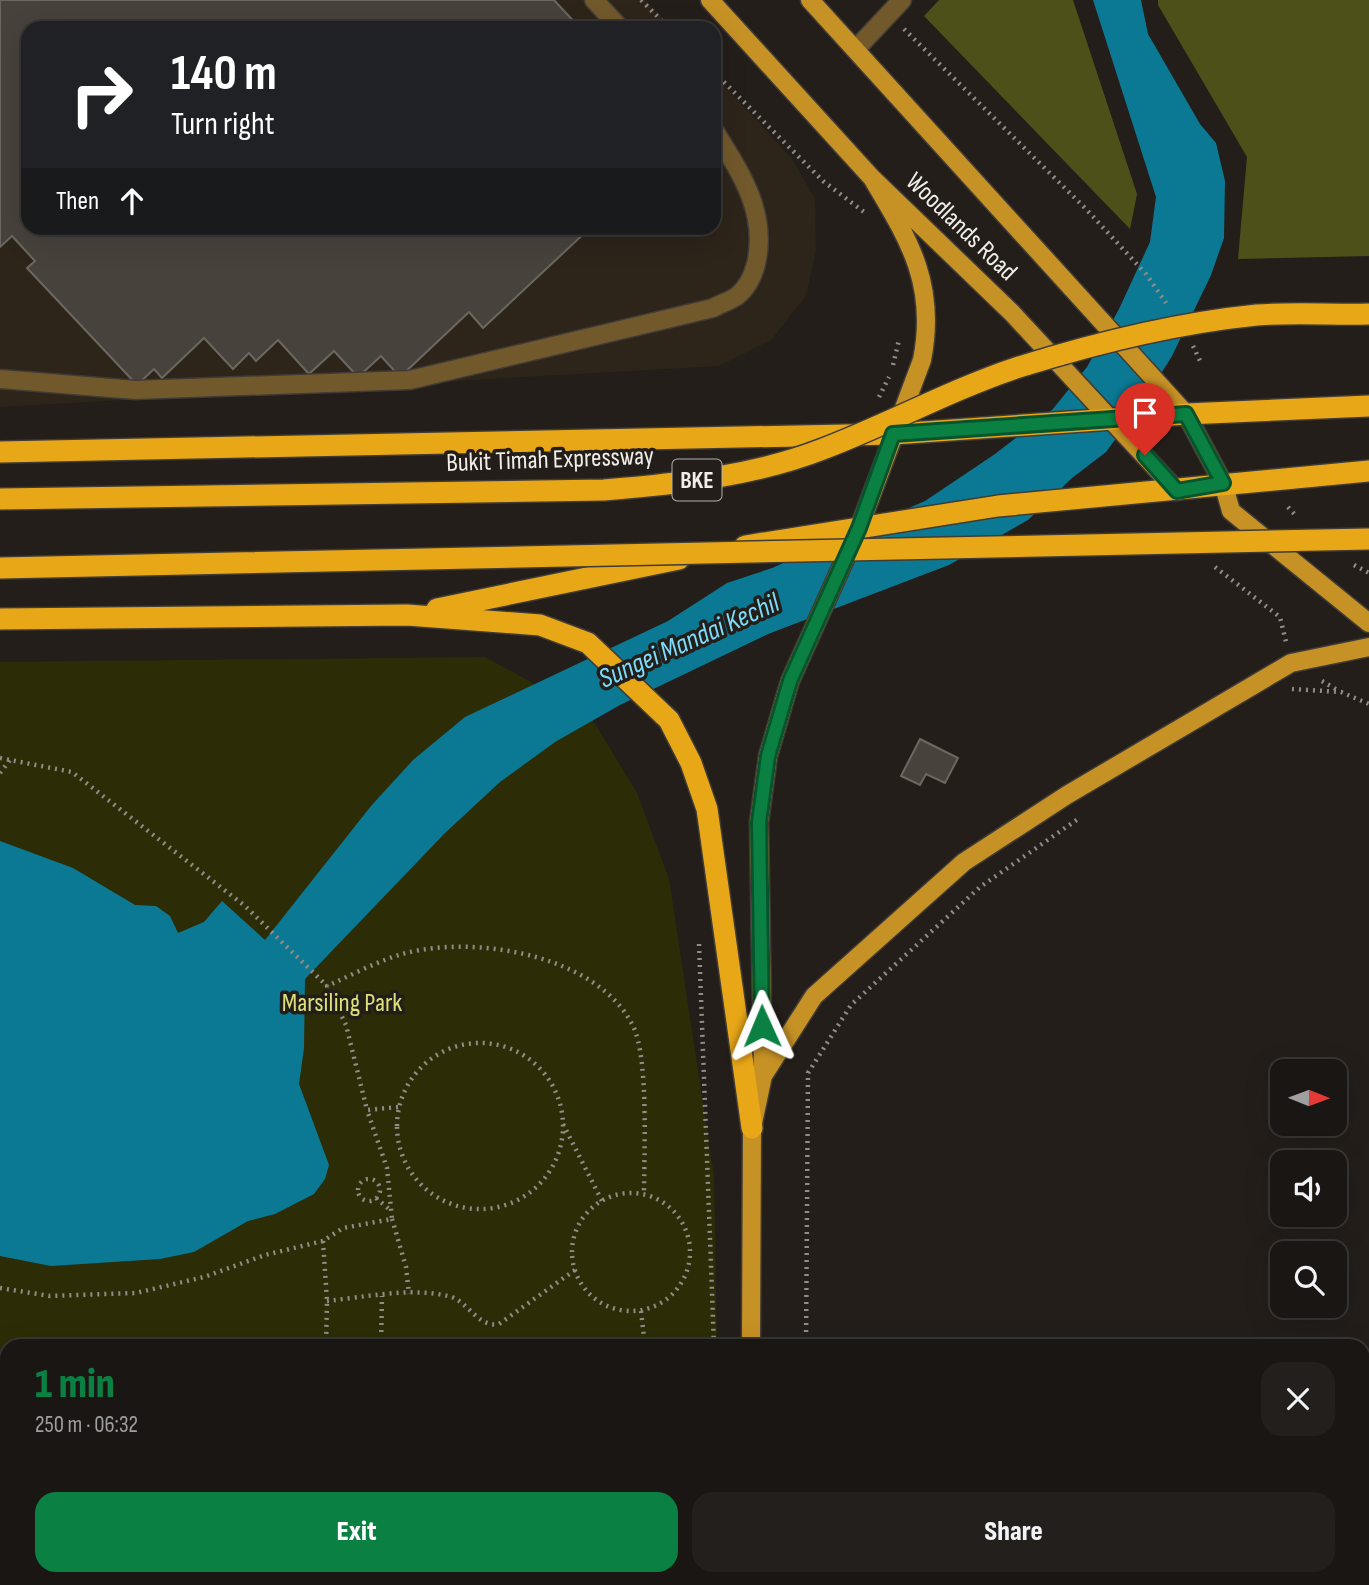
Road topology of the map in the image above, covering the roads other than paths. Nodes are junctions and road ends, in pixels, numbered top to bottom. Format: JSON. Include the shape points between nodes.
{"nodes":[{"id":1,"x":594,"y":0,"type":"edge"},
{"id":2,"x":710,"y":0,"type":"edge"},
{"id":3,"x":810,"y":0,"type":"edge"},
{"id":4,"x":902,"y":0,"type":"edge"},
{"id":5,"x":614,"y":21,"type":"edge"},
{"id":6,"x":856,"y":49,"type":"junction"},
{"id":7,"x":721,"y":142,"type":"edge"},
{"id":8,"x":872,"y":178,"type":"junction"},
{"id":9,"x":1369,"y":314,"type":"edge"},
{"id":10,"x":0,"y":379,"type":"edge"},
{"id":11,"x":1369,"y":406,"type":"edge"},
{"id":12,"x":1186,"y":414,"type":"junction"},
{"id":13,"x":1113,"y":419,"type":"junction"},
{"id":14,"x":893,"y":434,"type":"junction"},
{"id":15,"x":0,"y":452,"type":"edge"},
{"id":16,"x":1369,"y":471,"type":"edge"},
{"id":17,"x":1223,"y":483,"type":"junction"},
{"id":18,"x":1177,"y":491,"type":"junction"},
{"id":19,"x":0,"y":499,"type":"edge"},
{"id":20,"x":859,"y":528,"type":"junction"},
{"id":21,"x":1369,"y":539,"type":"edge"},
{"id":22,"x":0,"y":568,"type":"edge"},
{"id":23,"x":407,"y":615,"type":"junction"},
{"id":24,"x":0,"y":619,"type":"edge"},
{"id":25,"x":1369,"y":623,"type":"edge"},
{"id":26,"x":1369,"y":647,"type":"edge"},
{"id":27,"x":763,"y":1076,"type":"junction"},
{"id":28,"x":752,"y":1128,"type":"junction"},
{"id":29,"x":751,"y":1339,"type":"edge"}],
"edges":[{"from":1,"to":5,"type":"lane"},
{"from":2,"to":8,"type":"main road","name":"Woodlands Road"},
{"from":3,"to":6,"type":"main road","name":"Woodlands Road"},
{"from":4,"to":6,"type":"lane"},
{"from":6,"to":12,"type":"main road","name":"Woodlands Road"},
{"from":7,"to":10,"type":"lane","via":[[746,183],[759,220],[759,251],[752,278],[738,295],[712,308],[410,380],[135,390]]},
{"from":8,"to":13,"type":"main road","name":"Woodlands Road","via":[[1012,313]]},
{"from":8,"to":14,"type":"main road","via":[[915,254],[926,297],[922,360]]},
{"from":9,"to":19,"type":"highway","name":"Bukit Timah Expressway","number":"BKE","bridge":true,"via":[[1258,315],[1082,348],[1016,368],[822,450],[678,484]]},
{"from":11,"to":12,"type":"highway"},
{"from":12,"to":13,"type":"highway"},
{"from":12,"to":17,"type":"main road","name":"Woodlands Road"},
{"from":13,"to":14,"type":"highway"},
{"from":13,"to":18,"type":"main road","name":"Woodlands Road"},
{"from":14,"to":15,"type":"highway"},
{"from":14,"to":20,"type":"main road"},
{"from":16,"to":17,"type":"highway"},
{"from":17,"to":18,"type":"highway"},
{"from":17,"to":25,"type":"main road","name":"Woodlands Road","via":[[1231,511]]},
{"from":18,"to":20,"type":"highway","via":[[998,506]]},
{"from":20,"to":23,"type":"highway"},
{"from":20,"to":27,"type":"main road","via":[[790,681],[768,756],[759,822]]},
{"from":21,"to":22,"type":"highway","bridge":true},
{"from":23,"to":24,"type":"highway"},
{"from":23,"to":28,"type":"highway","via":[[540,625],[587,643],[669,720],[707,809]]},
{"from":26,"to":27,"type":"main road","via":[[1291,663],[1067,795],[964,862],[814,996]]},
{"from":27,"to":28,"type":"main road"},
{"from":28,"to":29,"type":"main road"}]}
